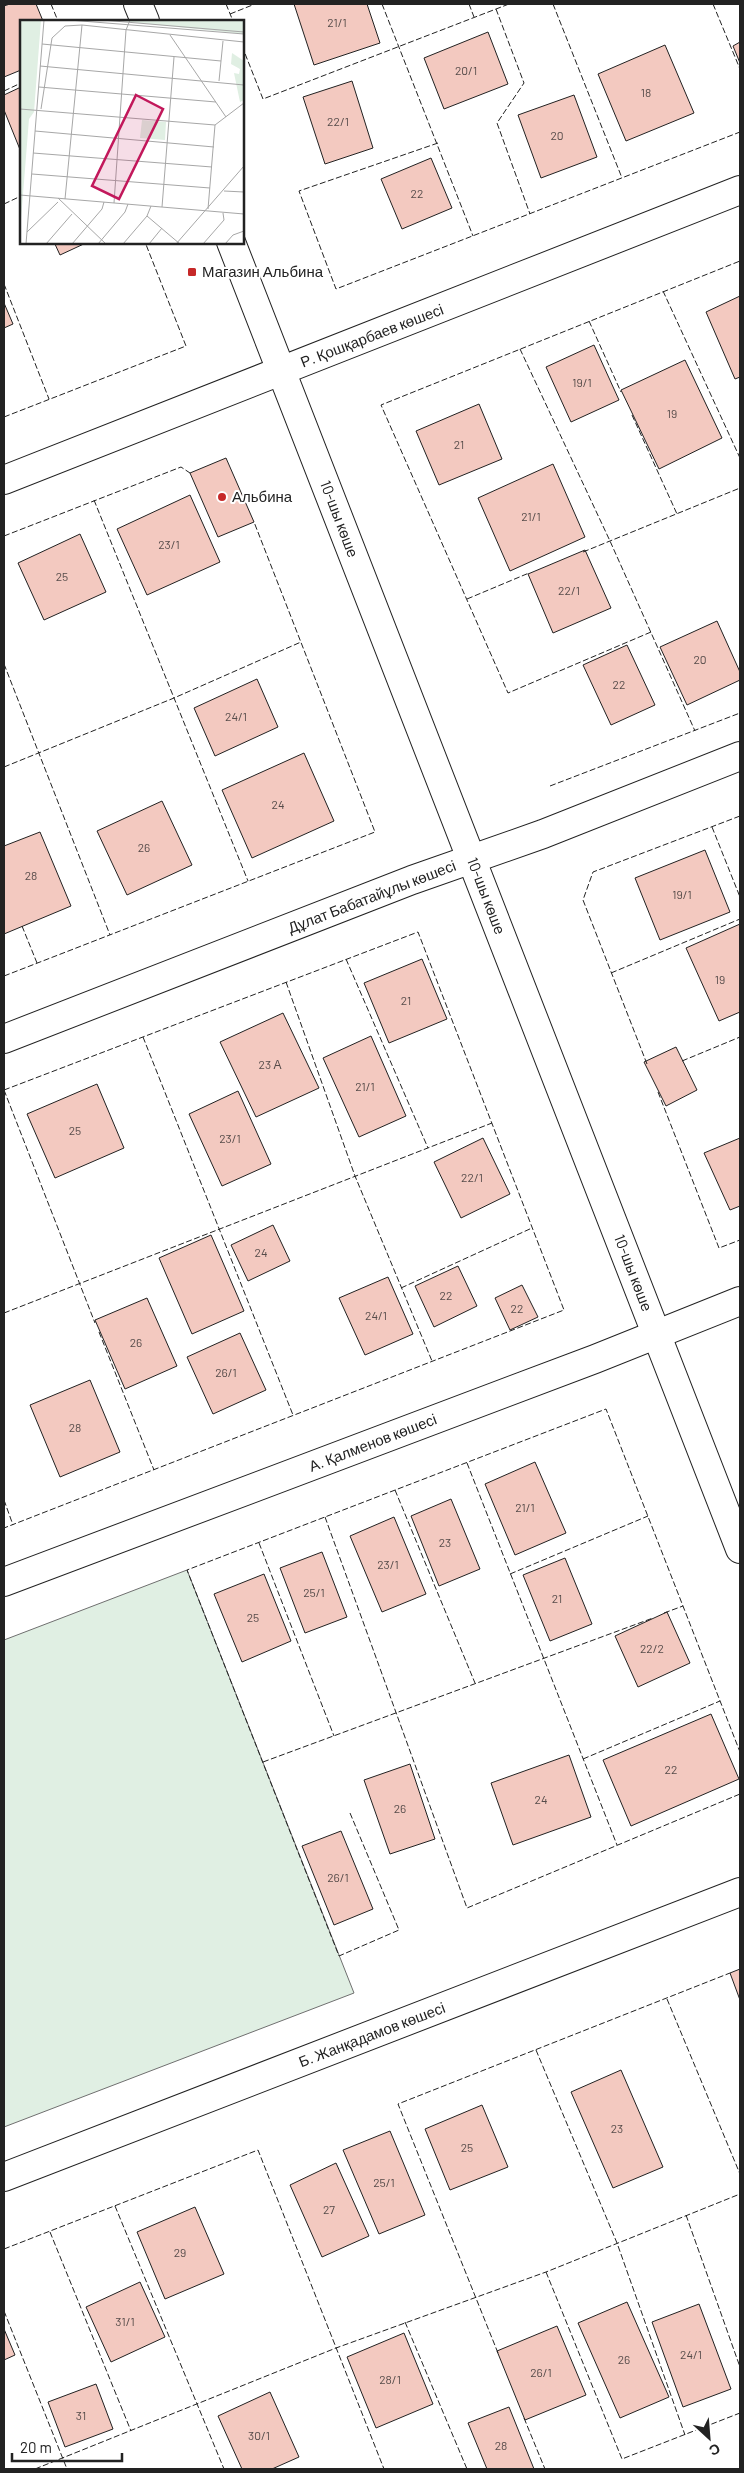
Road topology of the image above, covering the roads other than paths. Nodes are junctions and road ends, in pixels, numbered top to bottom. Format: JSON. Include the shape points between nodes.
{"nodes":[{"id":1,"x":138,"y":4,"type":"edge"},
{"id":2,"x":145,"y":20,"type":"edge"},
{"id":3,"x":740,"y":190,"type":"edge"},
{"id":4,"x":232,"y":244,"type":"edge"},
{"id":5,"x":281,"y":372,"type":"junction"},
{"id":6,"x":4,"y":480,"type":"edge"},
{"id":7,"x":740,"y":756,"type":"edge"},
{"id":8,"x":471,"y":860,"type":"junction"},
{"id":9,"x":4,"y":1039,"type":"edge"},
{"id":10,"x":740,"y":1301,"type":"edge"},
{"id":11,"x":656,"y":1334,"type":"junction"},
{"id":12,"x":740,"y":1550,"type":"edge"},
{"id":13,"x":4,"y":1582,"type":"edge"},
{"id":14,"x":740,"y":1892,"type":"edge"},
{"id":15,"x":4,"y":2177,"type":"edge"}],
"edges":[{"from":1,"to":2,"type":"street"},
{"from":3,"to":5,"type":"street","name":"Р. Қошқарбаев көшесі"},
{"from":4,"to":5,"type":"street","name":"10-шы көше"},
{"from":5,"to":6,"type":"street","name":"Р. Қошқарбаев көшесі"},
{"from":5,"to":8,"type":"street","name":"10-шы көше"},
{"from":7,"to":8,"type":"street","name":"Дұлат Бабатайұлы көшесі"},
{"from":8,"to":9,"type":"street","name":"Дұлат Бабатайұлы көшесі"},
{"from":8,"to":11,"type":"street","name":"10-шы көше"},
{"from":10,"to":11,"type":"street","name":"А. Қалменов көшесі"},
{"from":11,"to":12,"type":"street","name":"10-шы көше"},
{"from":11,"to":13,"type":"street","name":"А. Қалменов көшесі"},
{"from":14,"to":15,"type":"street","name":"Б. Жанқадамов көшесі"}]}
